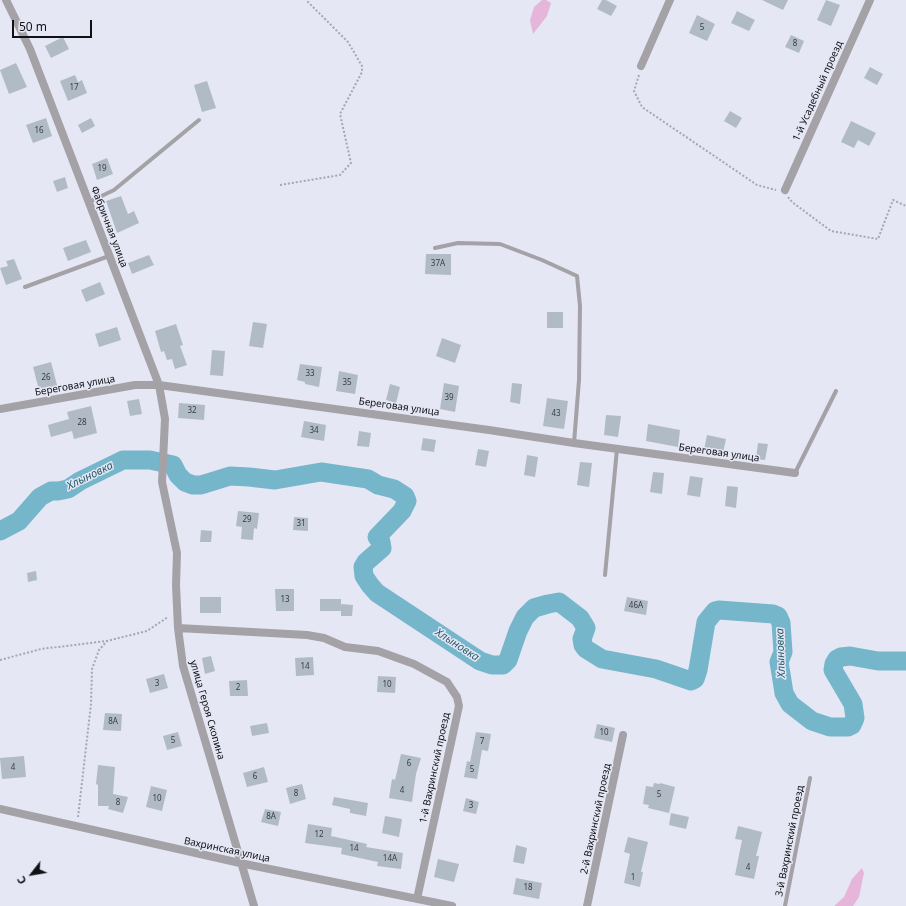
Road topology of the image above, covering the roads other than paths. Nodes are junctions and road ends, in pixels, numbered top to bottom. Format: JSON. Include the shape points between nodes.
{"nodes":[{"id":1,"x":6,"y":0,"type":"edge"},
{"id":2,"x":670,"y":0,"type":"edge"},
{"id":3,"x":870,"y":0,"type":"edge"},
{"id":4,"x":642,"y":66,"type":"road end"},
{"id":5,"x":199,"y":120,"type":"dead end"},
{"id":6,"x":784,"y":190,"type":"road end"},
{"id":7,"x":89,"y":202,"type":"junction"},
{"id":8,"x":435,"y":248,"type":"dead end"},
{"id":9,"x":110,"y":256,"type":"junction"},
{"id":10,"x":25,"y":287,"type":"dead end"},
{"id":11,"x":160,"y":385,"type":"junction"},
{"id":12,"x":836,"y":392,"type":"dead end"},
{"id":13,"x":0,"y":409,"type":"edge"},
{"id":14,"x":574,"y":443,"type":"junction"},
{"id":15,"x":618,"y":449,"type":"junction"},
{"id":16,"x":162,"y":468,"type":"joint"},
{"id":17,"x":795,"y":473,"type":"joint"},
{"id":18,"x":605,"y":575,"type":"dead end"},
{"id":19,"x":178,"y":628,"type":"junction"},
{"id":20,"x":624,"y":736,"type":"dead end"},
{"id":21,"x":810,"y":778,"type":"dead end"},
{"id":22,"x":0,"y":809,"type":"edge"},
{"id":23,"x":240,"y":863,"type":"junction"},
{"id":24,"x":417,"y":899,"type":"junction"},
{"id":25,"x":254,"y":906,"type":"edge"},
{"id":26,"x":452,"y":906,"type":"edge"},
{"id":27,"x":587,"y":906,"type":"edge"},
{"id":28,"x":785,"y":906,"type":"edge"}],
"edges":[{"from":1,"to":7,"type":"street","name":"Фабричная улица","via":[[30,49]]},
{"from":2,"to":4,"type":"street"},
{"from":3,"to":6,"type":"street","name":"1-й Усадебный проезд"},
{"from":5,"to":7,"type":"lane","via":[[114,190]]},
{"from":7,"to":9,"type":"street","name":"Фабричная улица"},
{"from":8,"to":14,"type":"lane","via":[[458,243],[500,244],[577,276],[580,306],[579,380]]},
{"from":9,"to":10,"type":"lane"},
{"from":9,"to":11,"type":"street","name":"Фабричная улица"},
{"from":11,"to":13,"type":"street","name":"Береговая улица","via":[[135,385]]},
{"from":11,"to":14,"type":"street","name":"Береговая улица"},
{"from":11,"to":16,"type":"street","name":"Фабричная улица","via":[[164,419]]},
{"from":12,"to":17,"type":"lane"},
{"from":14,"to":15,"type":"street","name":"Береговая улица"},
{"from":15,"to":17,"type":"street","name":"Береговая улица"},
{"from":15,"to":18,"type":"lane"},
{"from":16,"to":19,"type":"street","name":"улица Героя Скопина","via":[[162,482],[177,554]]},
{"from":19,"to":23,"type":"street","name":"улица Героя Скопина","via":[[184,666]]},
{"from":19,"to":24,"type":"street","name":"1-й Вахринский проезд","via":[[324,638],[345,647],[378,651],[414,664],[447,682],[458,697],[459,706]]},
{"from":20,"to":27,"type":"street","name":"2-й Вахринский проезд"},
{"from":21,"to":28,"type":"lane","name":"3-й Вахринский проезд"},
{"from":22,"to":23,"type":"street","name":"Вахринская улица"},
{"from":23,"to":24,"type":"street","name":"Вахринская улица"},
{"from":23,"to":25,"type":"street","name":"улица Героя Скопина"},
{"from":24,"to":26,"type":"street","name":"Вахринская улица"}]}
